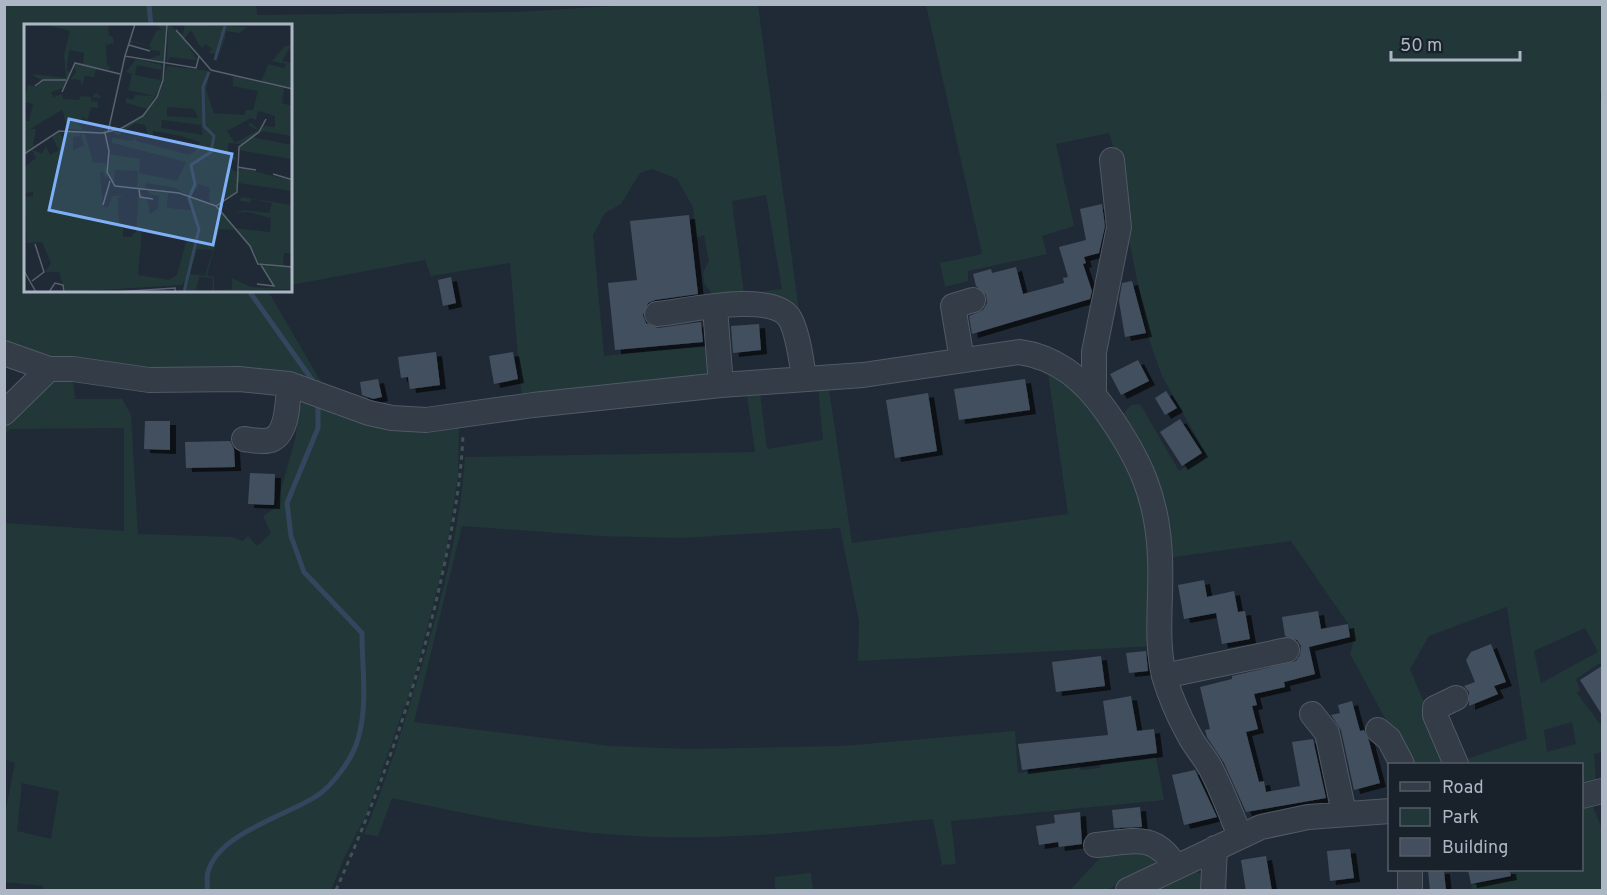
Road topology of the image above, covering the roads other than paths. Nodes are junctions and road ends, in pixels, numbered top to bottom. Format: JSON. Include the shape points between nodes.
{"nodes":[{"id":1,"x":1112,"y":160,"type":"dead end"},
{"id":2,"x":974,"y":300,"type":"dead end"},
{"id":3,"x":715,"y":308,"type":"junction"},
{"id":4,"x":657,"y":314,"type":"dead end"},
{"id":5,"x":4,"y":353,"type":"edge"},
{"id":6,"x":962,"y":360,"type":"junction"},
{"id":7,"x":49,"y":369,"type":"junction"},
{"id":8,"x":804,"y":378,"type":"junction"},
{"id":9,"x":721,"y":385,"type":"junction"},
{"id":10,"x":308,"y":390,"type":"junction"},
{"id":11,"x":1094,"y":393,"type":"junction"},
{"id":12,"x":4,"y":412,"type":"edge"},
{"id":13,"x":243,"y":439,"type":"dead end"},
{"id":14,"x":1287,"y":650,"type":"dead end"},
{"id":15,"x":1164,"y":676,"type":"junction"},
{"id":16,"x":1456,"y":698,"type":"dead end"},
{"id":17,"x":1312,"y":714,"type":"dead end"},
{"id":18,"x":1378,"y":730,"type":"dead end"},
{"id":19,"x":1401,"y":763,"type":"edge"},
{"id":20,"x":1455,"y":763,"type":"edge"},
{"id":21,"x":1602,"y":791,"type":"edge"},
{"id":22,"x":1583,"y":796,"type":"edge"},
{"id":23,"x":1388,"y":811,"type":"edge"},
{"id":24,"x":1344,"y":813,"type":"junction"},
{"id":25,"x":1240,"y":836,"type":"junction"},
{"id":26,"x":1095,"y":845,"type":"dead end"},
{"id":27,"x":1215,"y":848,"type":"junction"},
{"id":28,"x":1175,"y":866,"type":"junction"},
{"id":29,"x":1410,"y":871,"type":"edge"},
{"id":30,"x":1128,"y":891,"type":"edge"},
{"id":31,"x":1213,"y":891,"type":"edge"},
{"id":32,"x":1410,"y":891,"type":"edge"}],
"edges":[{"from":1,"to":11,"type":"street","via":[[1119,226],[1094,352]]},
{"from":2,"to":6,"type":"street","via":[[953,306]]},
{"from":3,"to":4,"type":"street"},
{"from":3,"to":8,"type":"street","via":[[762,304],[788,316]]},
{"from":3,"to":9,"type":"street"},
{"from":5,"to":7,"type":"street"},
{"from":6,"to":8,"type":"street","via":[[862,375]]},
{"from":6,"to":11,"type":"street","via":[[1018,352],[1039,355],[1055,362]]},
{"from":7,"to":10,"type":"street","via":[[149,380],[239,379]]},
{"from":7,"to":12,"type":"street"},
{"from":8,"to":9,"type":"street"},
{"from":9,"to":10,"type":"street","via":[[426,420],[392,418]]},
{"from":10,"to":13,"type":"street","via":[[272,440]]},
{"from":11,"to":15,"type":"street","via":[[1152,493],[1160,558],[1160,648]]},
{"from":14,"to":15,"type":"street"},
{"from":15,"to":25,"type":"street","via":[[1189,736],[1211,768]]},
{"from":16,"to":20,"type":"street","via":[[1435,708]]},
{"from":17,"to":24,"type":"street","via":[[1327,734]]},
{"from":18,"to":19,"type":"street","via":[[1389,739]]},
{"from":21,"to":22,"type":"street"},
{"from":23,"to":24,"type":"street"},
{"from":24,"to":25,"type":"street","via":[[1261,827]]},
{"from":25,"to":27,"type":"street"},
{"from":26,"to":28,"type":"street","via":[[1153,842],[1167,852]]},
{"from":27,"to":28,"type":"street"},
{"from":27,"to":31,"type":"street"},
{"from":28,"to":30,"type":"street"},
{"from":29,"to":32,"type":"street"}]}
